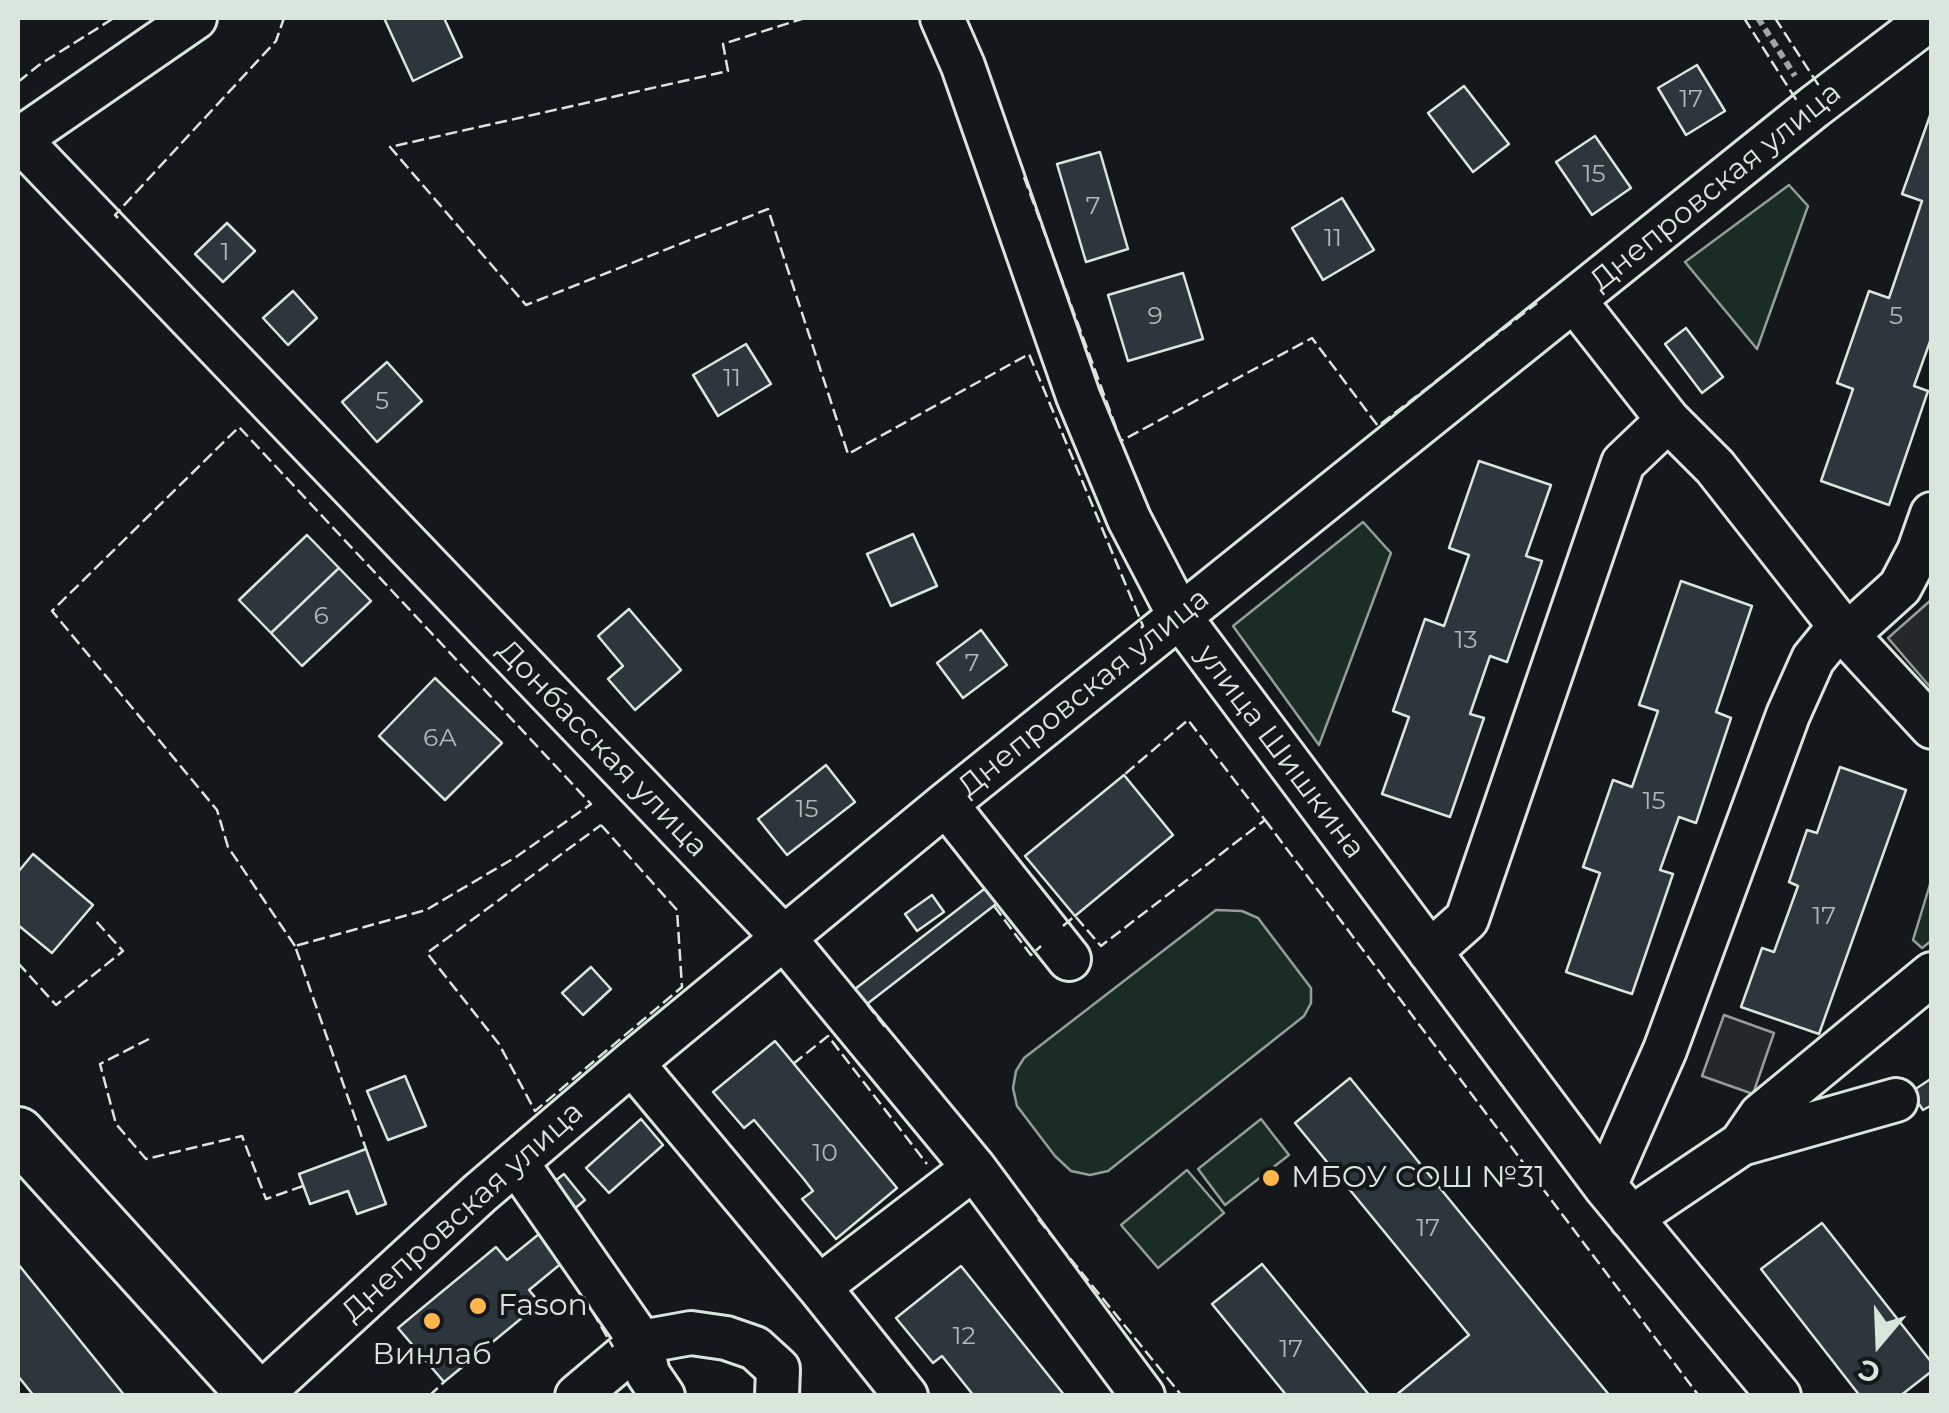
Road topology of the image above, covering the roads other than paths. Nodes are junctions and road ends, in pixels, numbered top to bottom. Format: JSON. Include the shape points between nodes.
{"nodes":[{"id":1,"x":194,"y":18,"type":"edge"},
{"id":2,"x":942,"y":18,"type":"edge"},
{"id":3,"x":1931,"y":18,"type":"edge"},
{"id":4,"x":18,"y":140,"type":"edge"},
{"id":5,"x":1574,"y":300,"type":"junction"},
{"id":6,"x":1668,"y":420,"type":"junction"},
{"id":7,"x":1932,"y":514,"type":"edge"},
{"id":8,"x":1180,"y":617,"type":"junction"},
{"id":9,"x":1844,"y":630,"type":"junction"},
{"id":10,"x":1932,"y":727,"type":"edge"},
{"id":11,"x":946,"y":804,"type":"junction"},
{"id":12,"x":784,"y":938,"type":"junction"},
{"id":13,"x":1430,"y":952,"type":"junction"},
{"id":14,"x":1069,"y":960,"type":"dead end"},
{"id":15,"x":1932,"y":974,"type":"edge"},
{"id":16,"x":632,"y":1063,"type":"junction"},
{"id":17,"x":1896,"y":1100,"type":"dead end"},
{"id":18,"x":18,"y":1134,"type":"edge"},
{"id":19,"x":1741,"y":1144,"type":"junction"},
{"id":20,"x":516,"y":1162,"type":"junction"},
{"id":21,"x":974,"y":1168,"type":"junction"},
{"id":22,"x":1618,"y":1202,"type":"junction"},
{"id":23,"x":819,"y":1287,"type":"junction"},
{"id":24,"x":641,"y":1342,"type":"junction"},
{"id":25,"x":258,"y":1396,"type":"edge"},
{"id":26,"x":577,"y":1396,"type":"edge"},
{"id":27,"x":663,"y":1396,"type":"edge"},
{"id":28,"x":777,"y":1396,"type":"edge"},
{"id":29,"x":906,"y":1396,"type":"edge"},
{"id":30,"x":1143,"y":1396,"type":"edge"},
{"id":31,"x":1779,"y":1396,"type":"edge"}],
"edges":[{"from":1,"to":4,"type":"street"},
{"from":2,"to":8,"type":"street","name":"улица Шишкина","via":[[1078,396],[1129,519]]},
{"from":3,"to":5,"type":"street","name":"Днепровская улица"},
{"from":4,"to":12,"type":"street","name":"Донбасская улица"},
{"from":5,"to":6,"type":"street"},
{"from":5,"to":8,"type":"street","name":"Днепровская улица"},
{"from":6,"to":9,"type":"street","via":[[1715,467]]},
{"from":6,"to":13,"type":"street","via":[[1624,463],[1468,919]]},
{"from":7,"to":9,"type":"street","via":[[1900,587]]},
{"from":8,"to":11,"type":"street","name":"Днепровская улица"},
{"from":8,"to":13,"type":"street","name":"улица Шишкина"},
{"from":9,"to":10,"type":"street"},
{"from":9,"to":22,"type":"street","via":[[1813,659],[1788,715],[1664,1050]]},
{"from":11,"to":12,"type":"street","name":"Днепровская улица"},
{"from":11,"to":14,"type":"street"},
{"from":12,"to":16,"type":"street","name":"Днепровская улица"},
{"from":12,"to":21,"type":"street","name":"Донбасская улица"},
{"from":13,"to":22,"type":"street","name":"улица Шишкина"},
{"from":15,"to":19,"type":"street","via":[[1760,1115]]},
{"from":16,"to":20,"type":"street","name":"Днепровская улица"},
{"from":16,"to":23,"type":"street"},
{"from":17,"to":19,"type":"street"},
{"from":18,"to":25,"type":"main road"},
{"from":19,"to":22,"type":"street"},
{"from":20,"to":24,"type":"street"},
{"from":20,"to":25,"type":"street","name":"Днепровская улица"},
{"from":21,"to":23,"type":"street"},
{"from":21,"to":30,"type":"street","name":"Донбасская улица"},
{"from":22,"to":31,"type":"street","name":"улица Шишкина"},
{"from":23,"to":29,"type":"street"},
{"from":24,"to":26,"type":"street"},
{"from":24,"to":27,"type":"street","via":[[648,1374]]},
{"from":24,"to":28,"type":"street","via":[[691,1332],[755,1348],[778,1369]]}]}
